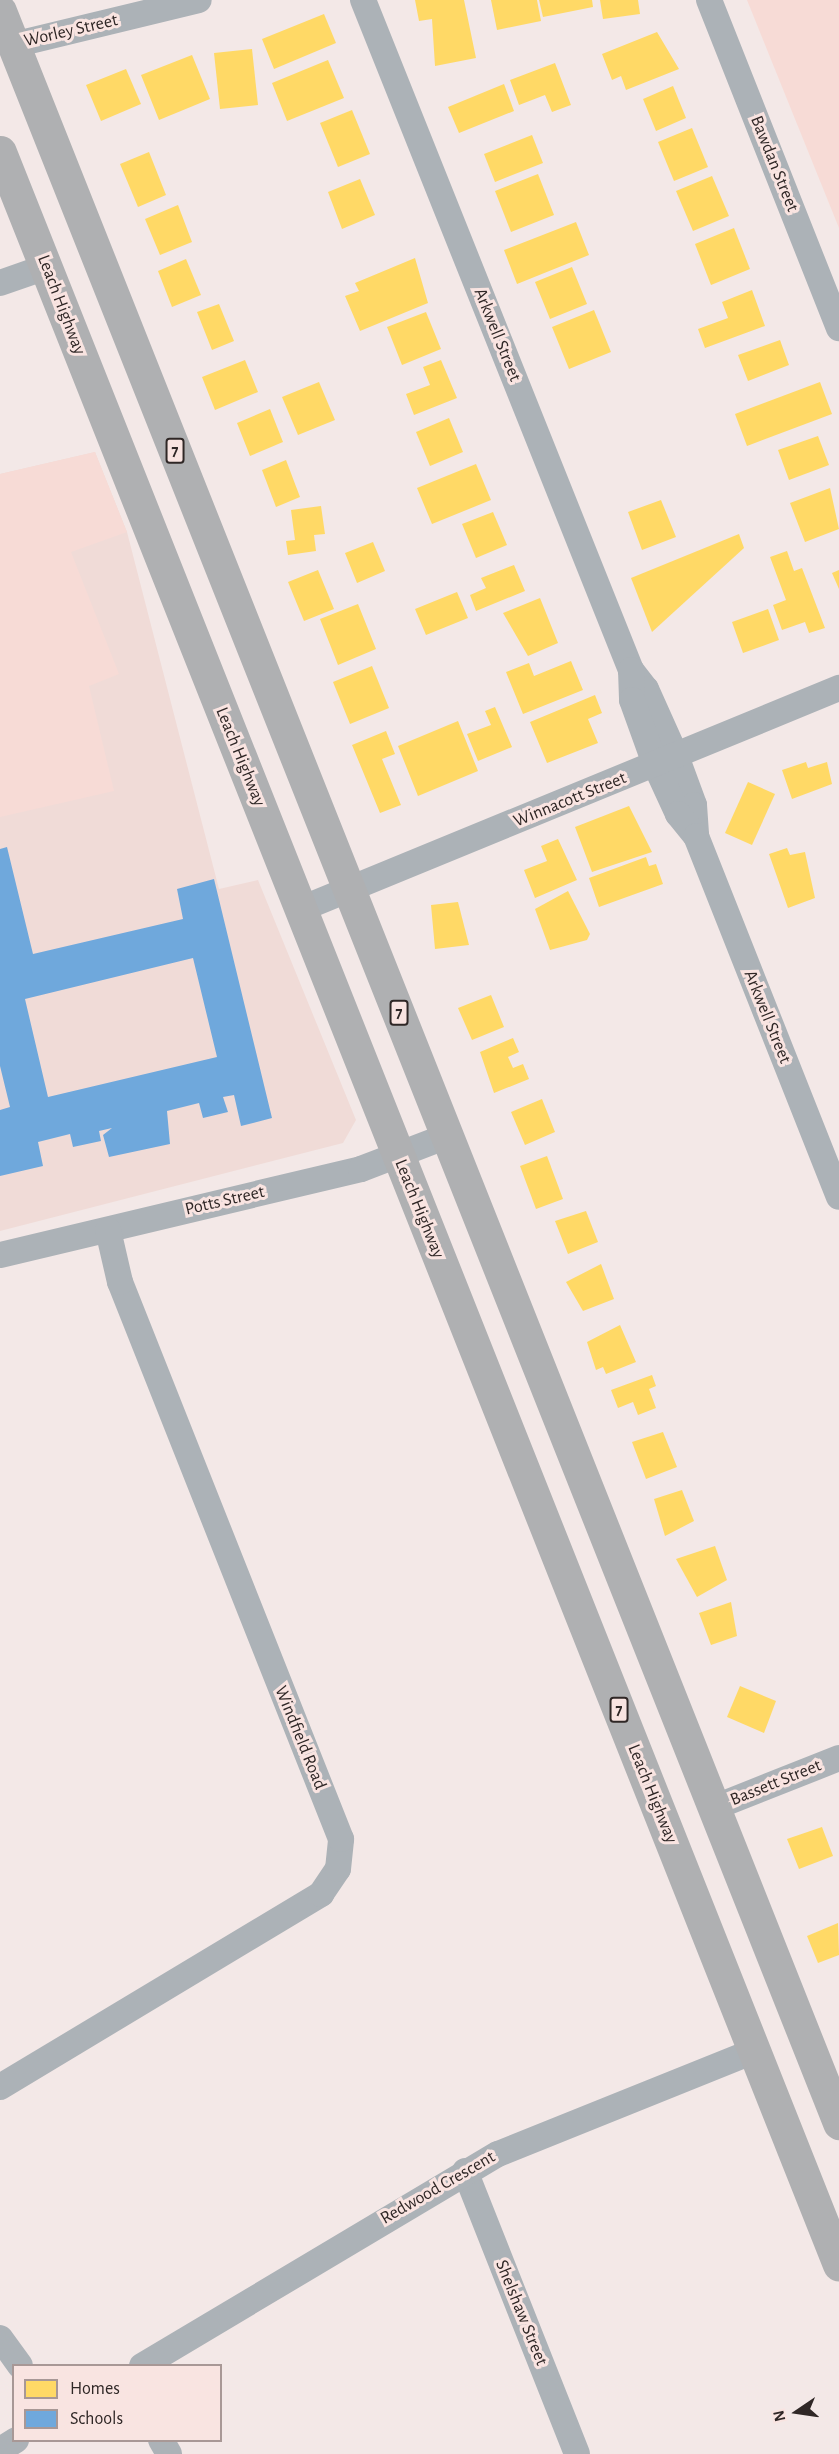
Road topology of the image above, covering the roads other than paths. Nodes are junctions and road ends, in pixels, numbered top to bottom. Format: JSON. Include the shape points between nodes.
{"nodes":[{"id":1,"x":199,"y":0,"type":"edge"},
{"id":2,"x":363,"y":0,"type":"edge"},
{"id":3,"x":710,"y":0,"type":"edge"},
{"id":4,"x":0,"y":11,"type":"edge"},
{"id":5,"x":13,"y":45,"type":"junction"},
{"id":6,"x":0,"y":152,"type":"edge"},
{"id":7,"x":46,"y":267,"type":"junction"},
{"id":8,"x":0,"y":283,"type":"edge"},
{"id":9,"x":839,"y":328,"type":"edge"},
{"id":10,"x":839,"y":688,"type":"edge"},
{"id":11,"x":666,"y":760,"type":"junction"},
{"id":12,"x":350,"y":890,"type":"junction"},
{"id":13,"x":301,"y":909,"type":"junction"},
{"id":14,"x":447,"y":1136,"type":"junction"},
{"id":15,"x":397,"y":1156,"type":"junction"},
{"id":16,"x":839,"y":1197,"type":"edge"},
{"id":17,"x":108,"y":1230,"type":"junction"},
{"id":18,"x":0,"y":1255,"type":"edge"},
{"id":19,"x":839,"y":1758,"type":"edge"},
{"id":20,"x":713,"y":1808,"type":"junction"},
{"id":21,"x":754,"y":2050,"type":"junction"},
{"id":22,"x":0,"y":2086,"type":"edge"},
{"id":23,"x":839,"y":2123,"type":"edge"},
{"id":24,"x":465,"y":2171,"type":"junction"},
{"id":25,"x":839,"y":2265,"type":"edge"},
{"id":26,"x":0,"y":2338,"type":"edge"},
{"id":27,"x":19,"y":2364,"type":"edge"},
{"id":28,"x":145,"y":2364,"type":"edge"},
{"id":29,"x":13,"y":2442,"type":"edge"},
{"id":30,"x":0,"y":2450,"type":"edge"},
{"id":31,"x":578,"y":2454,"type":"edge"}],
"edges":[{"from":1,"to":5,"type":"street","name":"Worley Street"},
{"from":2,"to":11,"type":"street","name":"Arkwell Street","via":[[631,670],[632,700]]},
{"from":3,"to":9,"type":"street","name":"Bawdan Street"},
{"from":4,"to":5,"type":"highway","number":"7"},
{"from":5,"to":12,"type":"highway","number":"7"},
{"from":6,"to":7,"type":"highway","name":"Leach Highway","number":"7"},
{"from":7,"to":8,"type":"street"},
{"from":7,"to":13,"type":"highway","name":"Leach Highway","number":"7"},
{"from":10,"to":11,"type":"street","name":"Winnacott Street"},
{"from":11,"to":12,"type":"street","name":"Winnacott Street"},
{"from":11,"to":16,"type":"street","name":"Arkwell Street","via":[[678,814],[696,836]]},
{"from":12,"to":13,"type":"street","name":"Winnacott Street"},
{"from":12,"to":14,"type":"highway","number":"7"},
{"from":13,"to":15,"type":"highway","name":"Leach Highway","number":"7"},
{"from":14,"to":15,"type":"street","name":"Potts Street"},
{"from":14,"to":20,"type":"highway","number":"7"},
{"from":15,"to":17,"type":"street","name":"Potts Street"},
{"from":15,"to":21,"type":"highway","name":"Leach Highway","number":"7"},
{"from":17,"to":18,"type":"street","name":"Potts Street"},
{"from":17,"to":22,"type":"street","name":"Windfield Road","via":[[120,1282],[340,1839],[338,1869],[321,1894]]},
{"from":19,"to":20,"type":"street","name":"Bassett Street"},
{"from":20,"to":23,"type":"highway","number":"7"},
{"from":21,"to":24,"type":"street","name":"Redwood Crescent","via":[[544,2132]]},
{"from":21,"to":25,"type":"highway","name":"Leach Highway","number":"7"},
{"from":24,"to":28,"type":"street","name":"Redwood Crescent"},
{"from":24,"to":31,"type":"street","name":"Shelshaw Street"},
{"from":26,"to":27,"type":"street"},
{"from":29,"to":30,"type":"street"}]}
